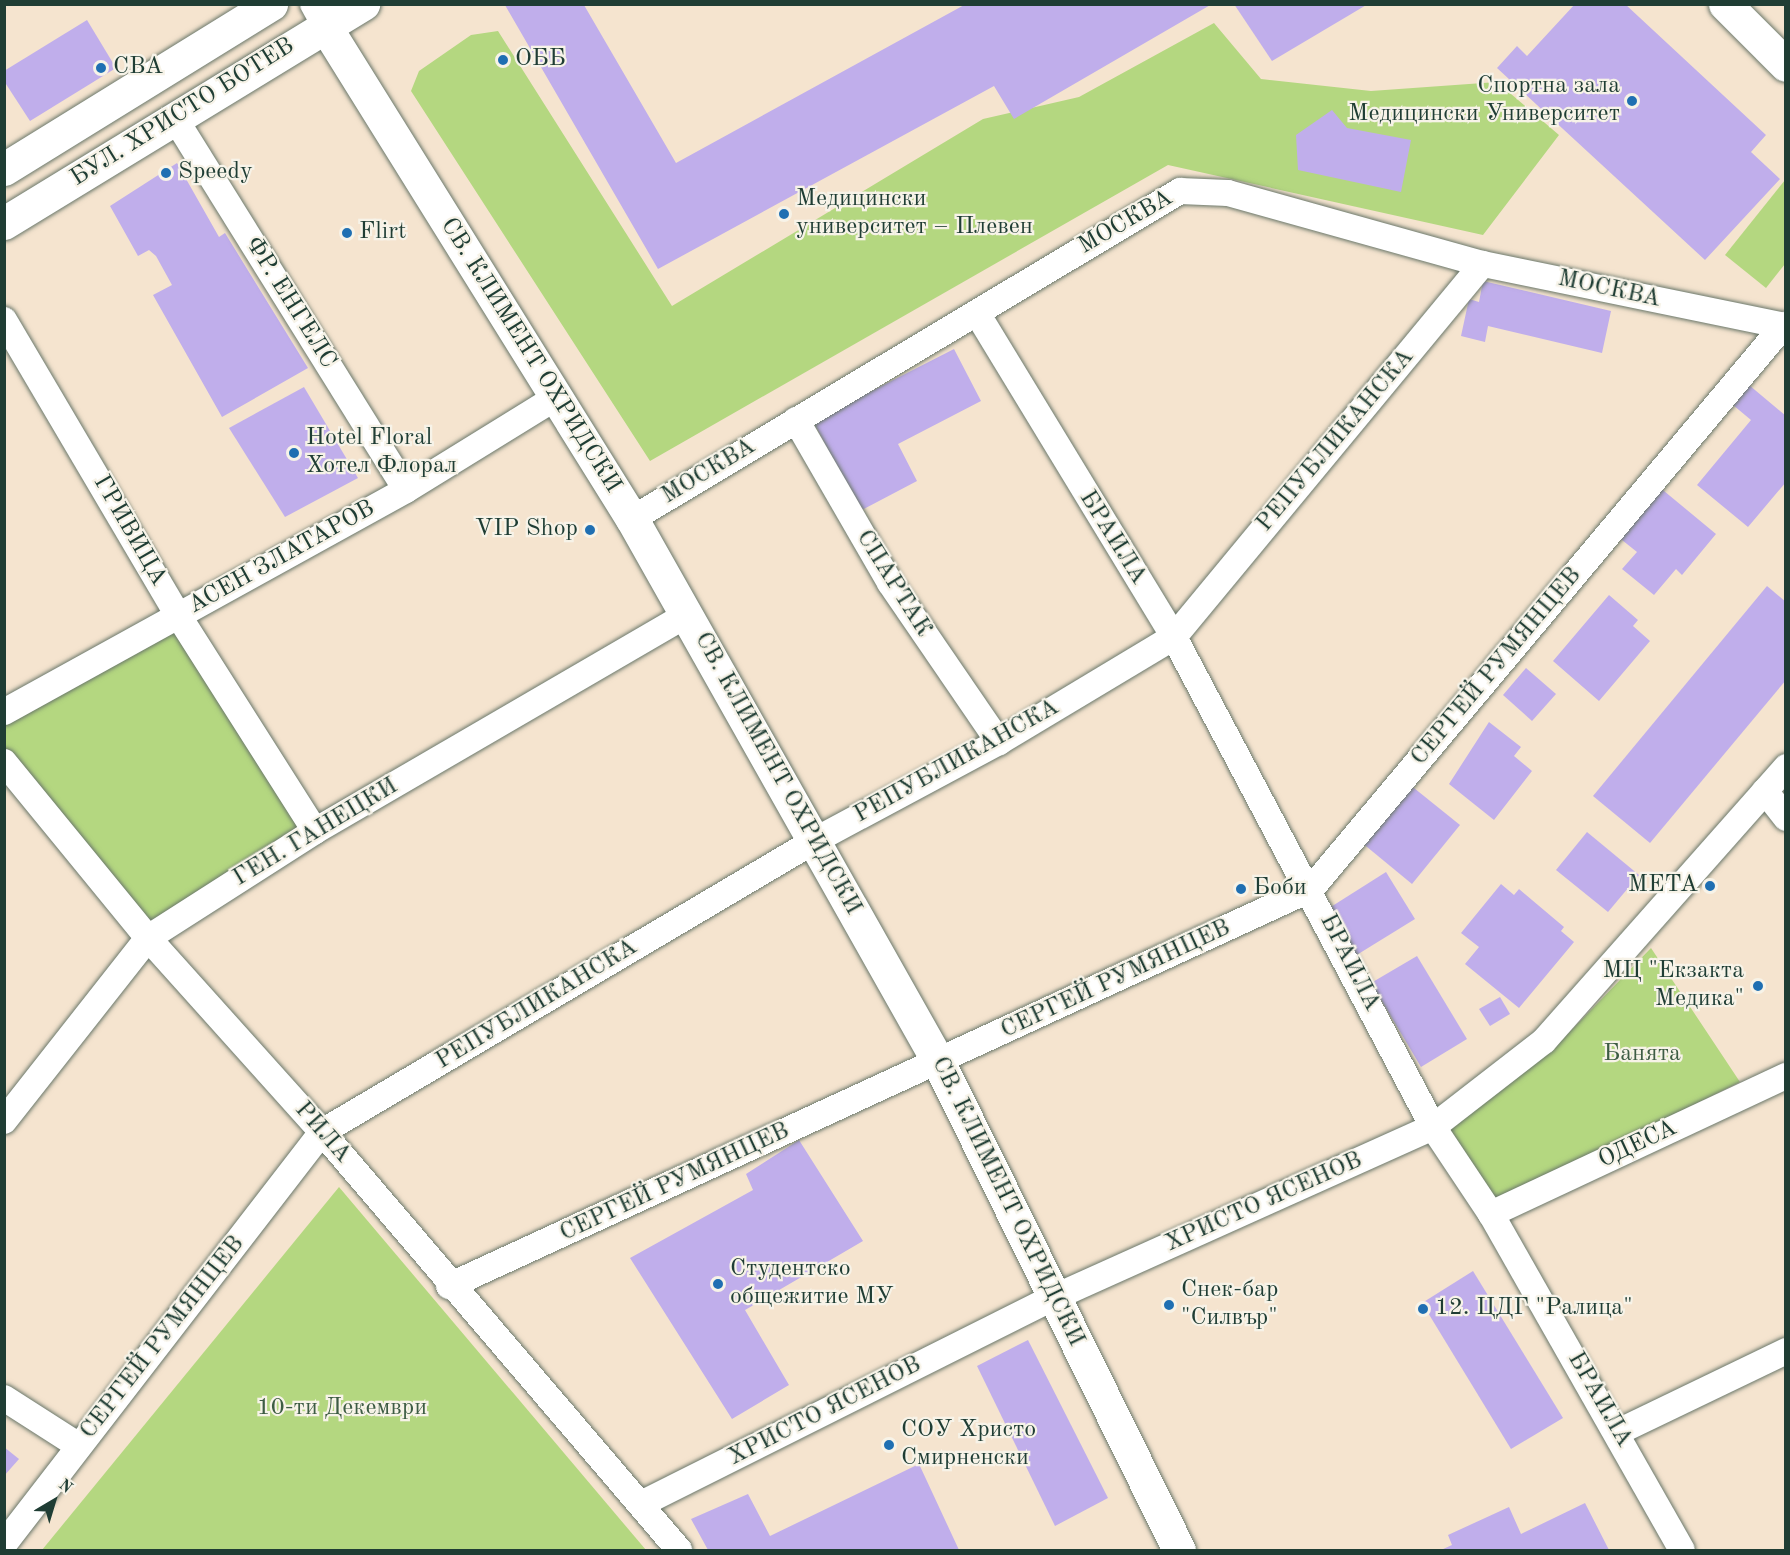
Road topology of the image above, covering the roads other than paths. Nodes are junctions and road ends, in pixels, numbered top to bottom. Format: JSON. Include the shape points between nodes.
{"nodes":[{"id":1,"x":271,"y":4,"type":"edge"},
{"id":2,"x":363,"y":4,"type":"edge"},
{"id":3,"x":1725,"y":4,"type":"edge"},
{"id":4,"x":319,"y":15,"type":"edge"},
{"id":5,"x":1785,"y":65,"type":"edge"},
{"id":6,"x":174,"y":117,"type":"junction"},
{"id":7,"x":4,"y":169,"type":"edge"},
{"id":8,"x":4,"y":224,"type":"edge"},
{"id":9,"x":1483,"y":264,"type":"junction"},
{"id":10,"x":977,"y":313,"type":"junction"},
{"id":11,"x":4,"y":320,"type":"edge"},
{"id":12,"x":1785,"y":326,"type":"edge"},
{"id":13,"x":555,"y":398,"type":"junction"},
{"id":14,"x":796,"y":420,"type":"junction"},
{"id":15,"x":406,"y":490,"type":"junction"},
{"id":16,"x":632,"y":519,"type":"junction"},
{"id":17,"x":688,"y":614,"type":"junction"},
{"id":18,"x":178,"y":615,"type":"junction"},
{"id":19,"x":1174,"y":637,"type":"junction"},
{"id":20,"x":4,"y":712,"type":"edge"},
{"id":21,"x":999,"y":742,"type":"junction"},
{"id":22,"x":4,"y":762,"type":"edge"},
{"id":23,"x":1785,"y":766,"type":"edge"},
{"id":24,"x":1765,"y":791,"type":"junction"},
{"id":25,"x":1785,"y":818,"type":"edge"},
{"id":26,"x":315,"y":831,"type":"junction"},
{"id":27,"x":814,"y":841,"type":"junction"},
{"id":28,"x":1311,"y":889,"type":"junction"},
{"id":29,"x":148,"y":938,"type":"junction"},
{"id":30,"x":939,"y":1063,"type":"junction"},
{"id":31,"x":1785,"y":1076,"type":"edge"},
{"id":32,"x":4,"y":1121,"type":"edge"},
{"id":33,"x":1433,"y":1127,"type":"junction"},
{"id":34,"x":322,"y":1132,"type":"junction"},
{"id":35,"x":1491,"y":1214,"type":"junction"},
{"id":36,"x":449,"y":1287,"type":"junction"},
{"id":37,"x":1055,"y":1297,"type":"junction"},
{"id":38,"x":1785,"y":1351,"type":"edge"},
{"id":39,"x":4,"y":1398,"type":"edge"},
{"id":40,"x":1618,"y":1432,"type":"junction"},
{"id":41,"x":79,"y":1446,"type":"junction"},
{"id":42,"x":641,"y":1504,"type":"junction"},
{"id":43,"x":4,"y":1544,"type":"edge"},
{"id":44,"x":679,"y":1551,"type":"edge"},
{"id":45,"x":1179,"y":1551,"type":"edge"},
{"id":46,"x":1682,"y":1551,"type":"edge"}],
"edges":[{"from":1,"to":7,"type":"street","name":"БУЛ. ХРИСТО БОТЕВ"},
{"from":2,"to":4,"type":"street","name":"БУЛ. ХРИСТО БОТЕВ"},
{"from":3,"to":5,"type":"street"},
{"from":4,"to":6,"type":"street","name":"БУЛ. ХРИСТО БОТЕВ"},
{"from":4,"to":13,"type":"street","name":"СВ. КЛИМЕНТ ОХРИДСКИ"},
{"from":6,"to":8,"type":"street","name":"БУЛ. ХРИСТО БОТЕВ"},
{"from":6,"to":15,"type":"street","name":"ФР. ЕНГЕЛС"},
{"from":9,"to":10,"type":"street","name":"МОСКВА","via":[[1228,193],[1180,191]]},
{"from":9,"to":12,"type":"street","name":"МОСКВА"},
{"from":9,"to":19,"type":"street","name":"РЕПУБЛИКАНСКА"},
{"from":10,"to":14,"type":"street","name":"МОСКВА"},
{"from":10,"to":19,"type":"street","name":"БРАИЛА"},
{"from":11,"to":18,"type":"street","name":"ГРИВИЦА"},
{"from":12,"to":28,"type":"street","name":"СЕРГЕЙ РУМЯНЦЕВ"},
{"from":13,"to":15,"type":"street","name":"АСЕН ЗЛАТАРОВ"},
{"from":13,"to":16,"type":"street","name":"СВ. КЛИМЕНТ ОХРИДСКИ"},
{"from":14,"to":16,"type":"street","name":"МОСКВА"},
{"from":14,"to":21,"type":"street","name":"СПАРТАК","via":[[890,583]]},
{"from":15,"to":18,"type":"street","name":"АСЕН ЗЛАТАРОВ"},
{"from":16,"to":17,"type":"street","name":"СВ. КЛИМЕНТ ОХРИДСКИ"},
{"from":17,"to":26,"type":"street","name":"ГЕН. ГАНЕЦКИ"},
{"from":17,"to":27,"type":"street","name":"СВ. КЛИМЕНТ ОХРИДСКИ"},
{"from":18,"to":20,"type":"street","name":"АСЕН ЗЛАТАРОВ"},
{"from":18,"to":26,"type":"street","name":"ГРИВИЦА"},
{"from":19,"to":21,"type":"street","name":"РЕПУБЛИКАНСКА"},
{"from":19,"to":28,"type":"street","name":"БРАИЛА"},
{"from":21,"to":27,"type":"street","name":"РЕПУБЛИКАНСКА"},
{"from":22,"to":29,"type":"street","name":"РИЛА"},
{"from":23,"to":24,"type":"street","name":"ХРИСТО ЯСЕНОВ"},
{"from":24,"to":25,"type":"street"},
{"from":24,"to":33,"type":"street","name":"ХРИСТО ЯСЕНОВ","via":[[1544,1041]]},
{"from":26,"to":29,"type":"street","name":"ГЕН. ГАНЕЦКИ"},
{"from":27,"to":30,"type":"street","name":"СВ. КЛИМЕНТ ОХРИДСКИ"},
{"from":27,"to":34,"type":"street","name":"РЕПУБЛИКАНСКА"},
{"from":28,"to":30,"type":"street","name":"СЕРГЕЙ РУМЯНЦЕВ"},
{"from":28,"to":33,"type":"street","name":"БРАИЛА"},
{"from":29,"to":32,"type":"street","name":"ГЕН. ГАНЕЦКИ"},
{"from":29,"to":34,"type":"street","name":"РИЛА"},
{"from":30,"to":36,"type":"street","name":"СЕРГЕЙ РУМЯНЦЕВ"},
{"from":30,"to":37,"type":"street","name":"СВ. КЛИМЕНТ ОХРИДСКИ"},
{"from":31,"to":35,"type":"street","name":"ОДЕСА"},
{"from":33,"to":35,"type":"street","name":"БРАИЛА"},
{"from":33,"to":37,"type":"street","name":"ХРИСТО ЯСЕНОВ"},
{"from":34,"to":36,"type":"street","name":"РИЛА"},
{"from":34,"to":41,"type":"street","name":"СЕРГЕЙ РУМЯНЦЕВ"},
{"from":35,"to":40,"type":"street","name":"БРАИЛА"},
{"from":36,"to":42,"type":"street","name":"РИЛА"},
{"from":37,"to":42,"type":"street","name":"ХРИСТО ЯСЕНОВ"},
{"from":37,"to":45,"type":"street","name":"СВ. КЛИМЕНТ ОХРИДСКИ"},
{"from":38,"to":40,"type":"street"},
{"from":39,"to":41,"type":"street"},
{"from":40,"to":46,"type":"street","name":"БРАИЛА"},
{"from":41,"to":43,"type":"street","name":"СЕРГЕЙ РУМЯНЦЕВ"},
{"from":42,"to":44,"type":"street","name":"РИЛА"}]}
